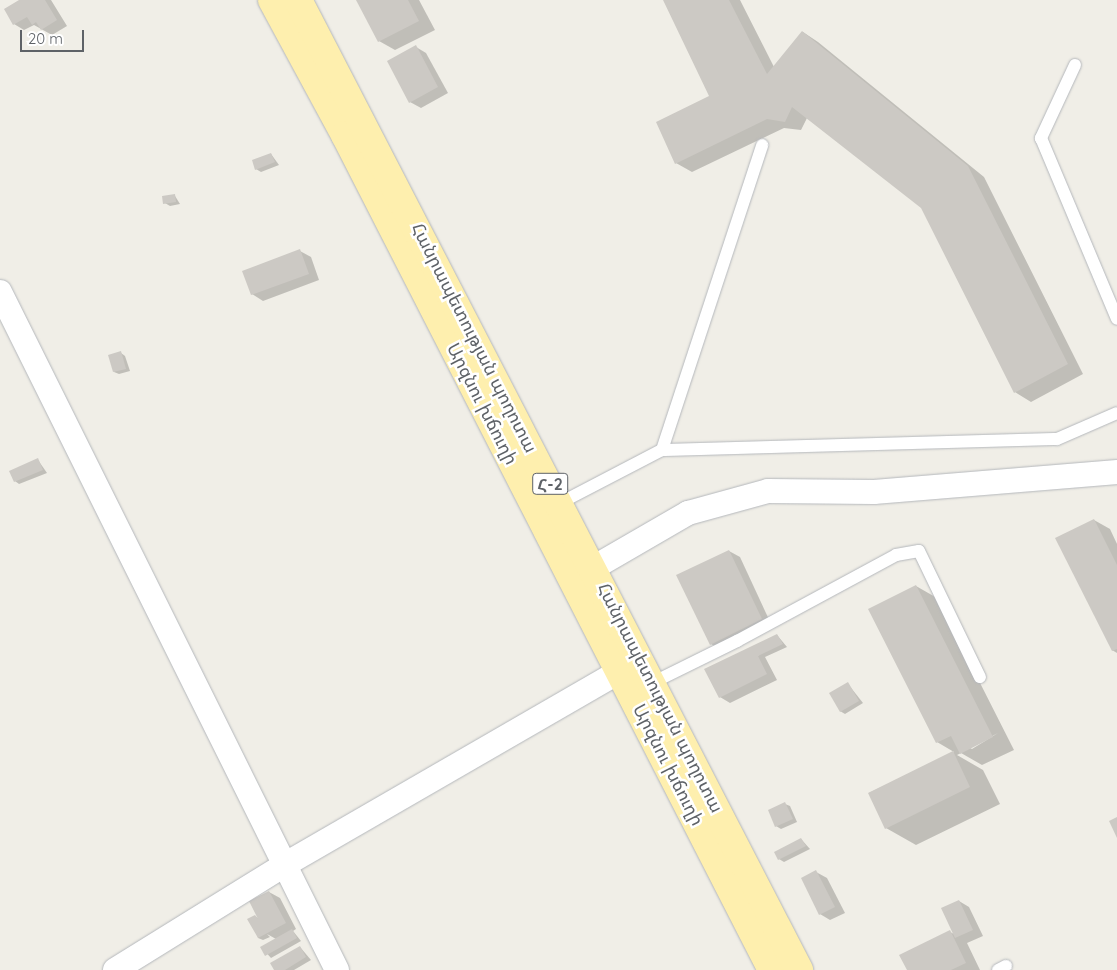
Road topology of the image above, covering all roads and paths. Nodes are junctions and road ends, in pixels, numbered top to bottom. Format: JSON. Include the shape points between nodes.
{"nodes":[{"id":1,"x":272,"y":0,"type":"edge"},
{"id":2,"x":298,"y":0,"type":"edge"},
{"id":3,"x":1075,"y":65,"type":"dead end"},
{"id":4,"x":762,"y":145,"type":"dead end"},
{"id":5,"x":0,"y":292,"type":"edge"},
{"id":6,"x":1117,"y":319,"type":"edge"},
{"id":7,"x":1117,"y":414,"type":"edge"},
{"id":8,"x":662,"y":450,"type":"junction"},
{"id":9,"x":1117,"y":472,"type":"edge"},
{"id":10,"x":560,"y":503,"type":"junction"},
{"id":11,"x":593,"y":568,"type":"junction"},
{"id":12,"x":620,"y":671,"type":"junction"},
{"id":13,"x":980,"y":677,"type":"dead end"},
{"id":14,"x":652,"y":683,"type":"junction"},
{"id":15,"x":286,"y":864,"type":"junction"},
{"id":16,"x":115,"y":970,"type":"edge"},
{"id":17,"x":337,"y":970,"type":"edge"},
{"id":18,"x":772,"y":970,"type":"edge"},
{"id":19,"x":799,"y":970,"type":"edge"}],
"edges":[{"from":1,"to":12,"type":"main road","name":"Արզնու խճուղի","number":"Հ-2"},
{"from":2,"to":10,"type":"main road","name":"Հանրապետության պողոտա","number":"Հ-2"},
{"from":3,"to":6,"type":"lane","via":[[1041,138]]},
{"from":4,"to":8,"type":"lane"},
{"from":5,"to":15,"type":"street"},
{"from":7,"to":8,"type":"lane","via":[[1057,439]]},
{"from":8,"to":10,"type":"lane"},
{"from":9,"to":11,"type":"street","via":[[874,492],[768,491],[688,513]]},
{"from":10,"to":11,"type":"main road","name":"Հանրապետության պողոտա","number":"Հ-2"},
{"from":11,"to":14,"type":"main road","name":"Հանրապետության պողոտա","number":"Հ-2"},
{"from":12,"to":15,"type":"street"},
{"from":12,"to":18,"type":"main road","name":"Արզնու խճուղի","number":"Հ-2"},
{"from":13,"to":14,"type":"lane","via":[[919,551],[896,554],[738,641]]},
{"from":14,"to":19,"type":"main road","name":"Հանրապետության պողոտա","number":"Հ-2"},
{"from":15,"to":16,"type":"street"},
{"from":15,"to":17,"type":"street"}]}
